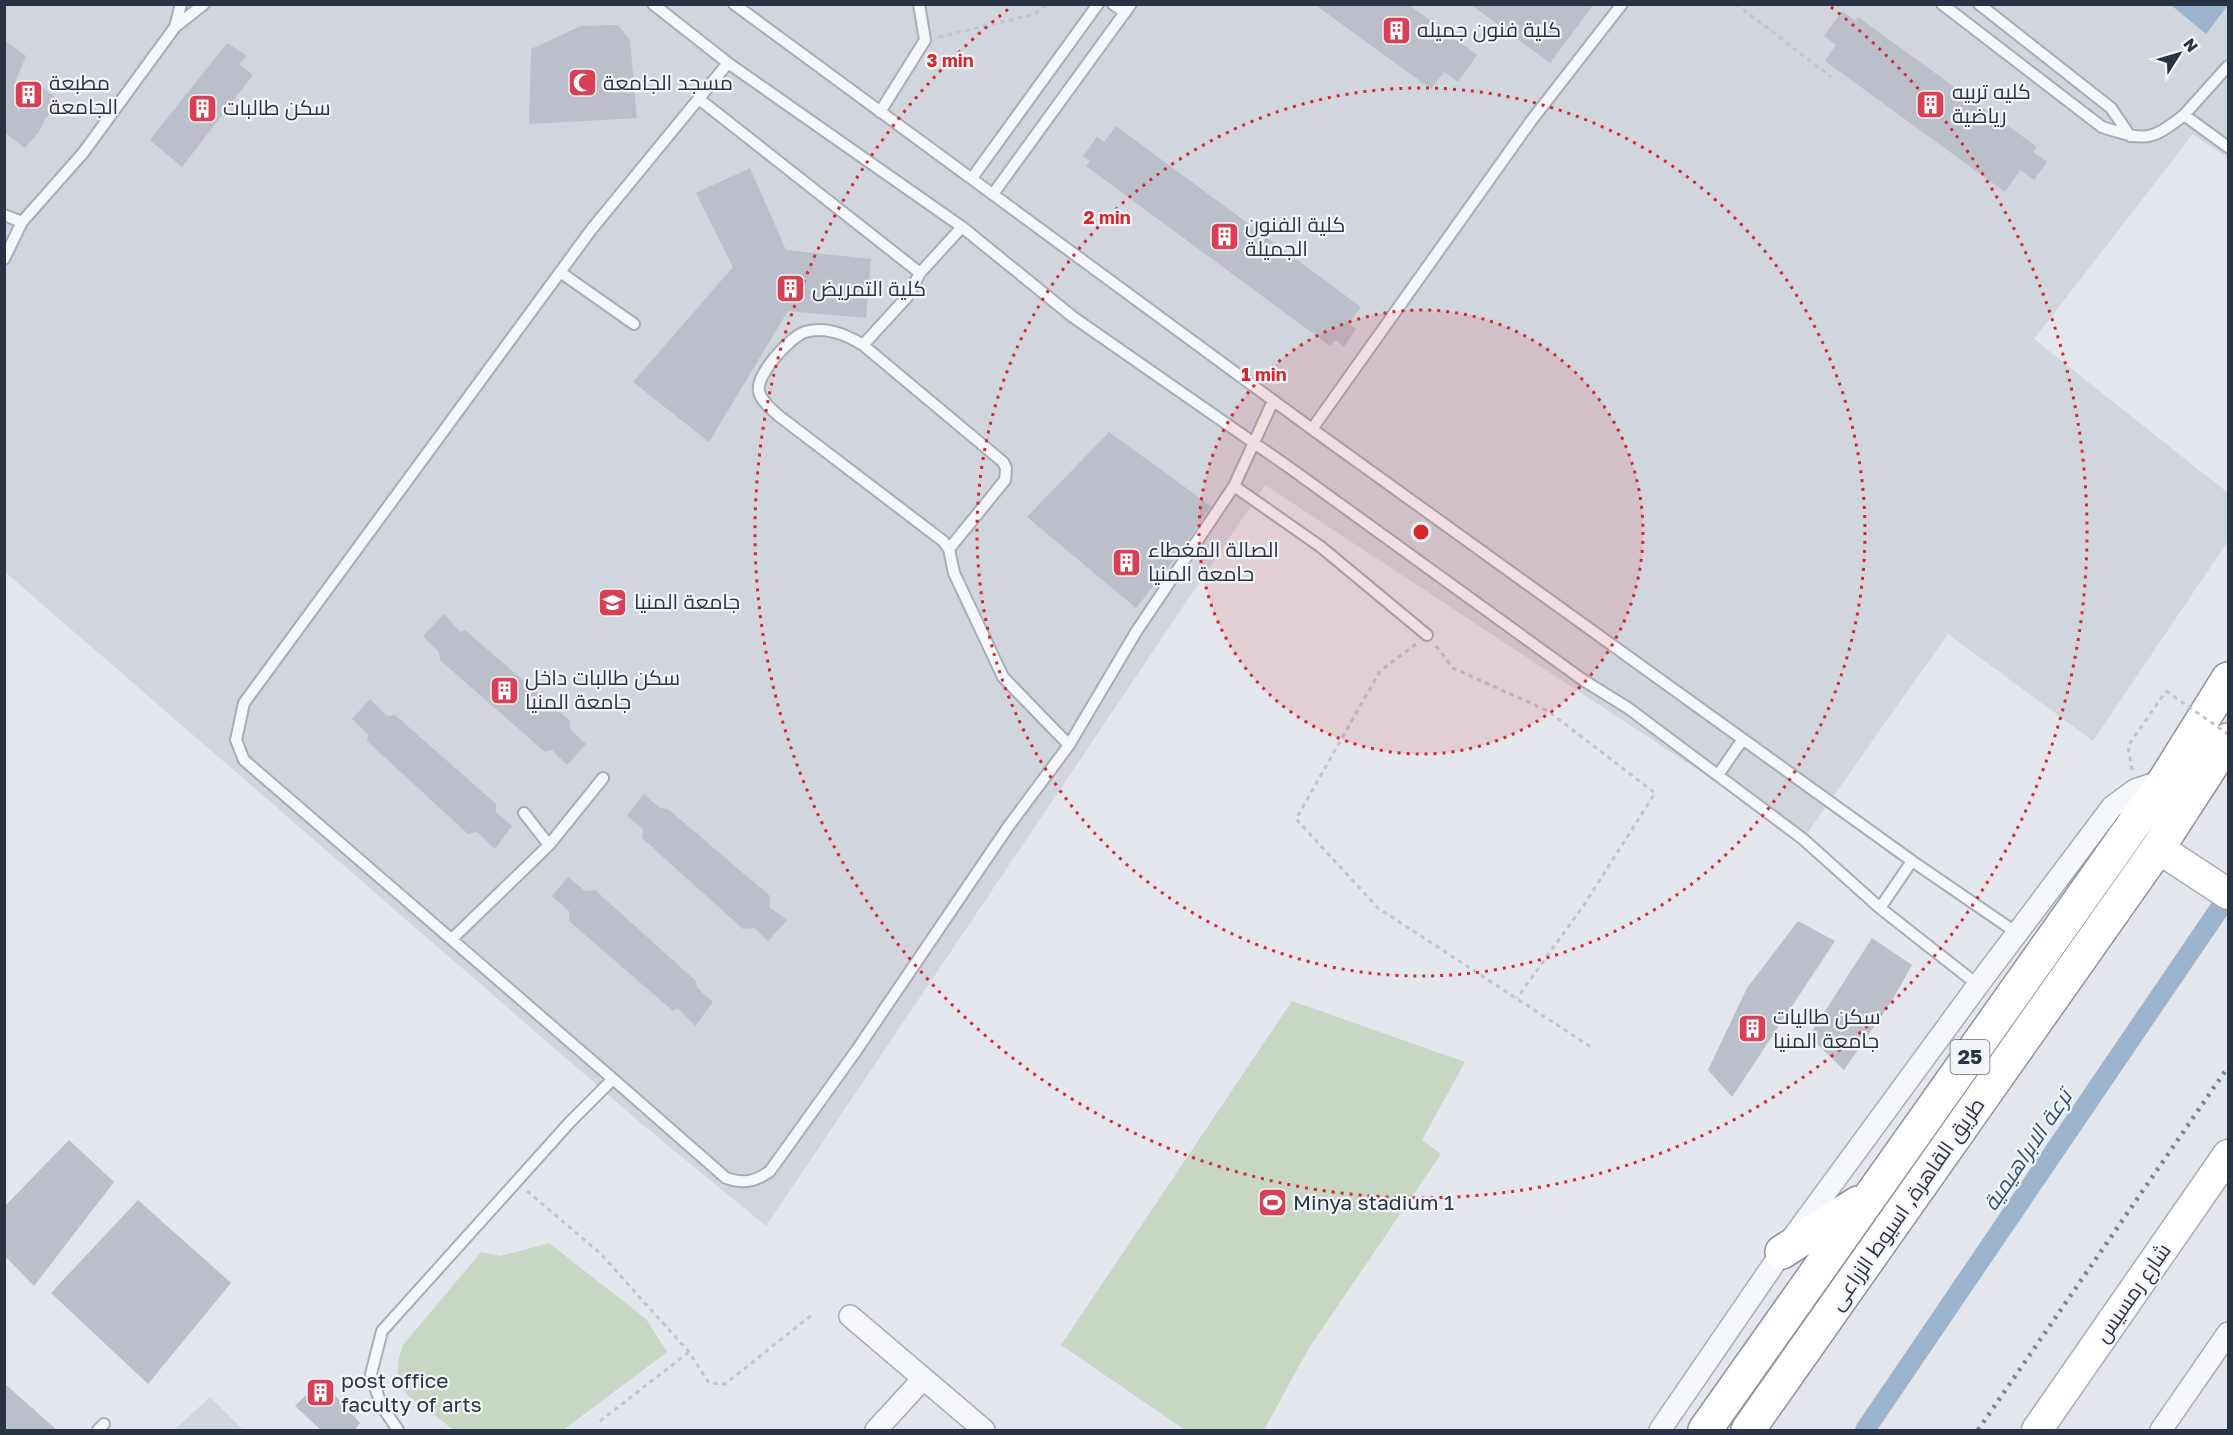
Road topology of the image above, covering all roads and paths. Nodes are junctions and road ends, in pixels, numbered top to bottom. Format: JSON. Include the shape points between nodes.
{"nodes":[{"id":1,"x":181,"y":4,"type":"edge"},
{"id":2,"x":204,"y":4,"type":"edge"},
{"id":3,"x":653,"y":4,"type":"edge"},
{"id":4,"x":734,"y":4,"type":"edge"},
{"id":5,"x":920,"y":4,"type":"edge"},
{"id":6,"x":1047,"y":4,"type":"edge"},
{"id":7,"x":1098,"y":4,"type":"edge"},
{"id":8,"x":1113,"y":4,"type":"edge"},
{"id":9,"x":1622,"y":4,"type":"edge"},
{"id":10,"x":1736,"y":4,"type":"edge"},
{"id":11,"x":1942,"y":4,"type":"edge"},
{"id":12,"x":1979,"y":4,"type":"edge"},
{"id":13,"x":1128,"y":9,"type":"edge"},
{"id":14,"x":175,"y":27,"type":"junction"},
{"id":15,"x":925,"y":40,"type":"junction"},
{"id":16,"x":728,"y":63,"type":"junction"},
{"id":17,"x":2229,"y":66,"type":"edge"},
{"id":18,"x":1831,"y":76,"type":"dead end"},
{"id":19,"x":699,"y":99,"type":"junction"},
{"id":20,"x":880,"y":112,"type":"junction"},
{"id":21,"x":2184,"y":115,"type":"junction"},
{"id":22,"x":2130,"y":136,"type":"junction"},
{"id":23,"x":2229,"y":147,"type":"edge"},
{"id":24,"x":972,"y":178,"type":"junction"},
{"id":25,"x":993,"y":194,"type":"junction"},
{"id":26,"x":4,"y":215,"type":"edge"},
{"id":27,"x":22,"y":222,"type":"junction"},
{"id":28,"x":962,"y":226,"type":"junction"},
{"id":29,"x":4,"y":259,"type":"edge"},
{"id":30,"x":560,"y":272,"type":"junction"},
{"id":31,"x":920,"y":273,"type":"junction"},
{"id":32,"x":634,"y":324,"type":"dead end"},
{"id":33,"x":863,"y":345,"type":"junction"},
{"id":34,"x":1273,"y":400,"type":"junction"},
{"id":35,"x":1312,"y":429,"type":"junction"},
{"id":36,"x":1254,"y":443,"type":"junction"},
{"id":37,"x":1234,"y":486,"type":"junction"},
{"id":38,"x":949,"y":549,"type":"junction"},
{"id":39,"x":1427,"y":635,"type":"junction"},
{"id":40,"x":2229,"y":679,"type":"edge"},
{"id":41,"x":2229,"y":734,"type":"edge"},
{"id":42,"x":1743,"y":739,"type":"junction"},
{"id":43,"x":2229,"y":740,"type":"edge"},
{"id":44,"x":1069,"y":745,"type":"junction"},
{"id":45,"x":1719,"y":775,"type":"junction"},
{"id":46,"x":603,"y":778,"type":"dead end"},
{"id":47,"x":2150,"y":785,"type":"junction"},
{"id":48,"x":524,"y":813,"type":"dead end"},
{"id":49,"x":549,"y":845,"type":"junction"},
{"id":50,"x":2158,"y":848,"type":"junction"},
{"id":51,"x":1912,"y":861,"type":"junction"},
{"id":52,"x":2229,"y":894,"type":"edge"},
{"id":53,"x":1880,"y":908,"type":"junction"},
{"id":54,"x":2017,"y":933,"type":"junction"},
{"id":55,"x":452,"y":939,"type":"junction"},
{"id":56,"x":1978,"y":985,"type":"junction"},
{"id":57,"x":1517,"y":998,"type":"junction"},
{"id":58,"x":1591,"y":1047,"type":"dead end"},
{"id":59,"x":613,"y":1079,"type":"junction"},
{"id":60,"x":2229,"y":1155,"type":"edge"},
{"id":61,"x":516,"y":1181,"type":"junction"},
{"id":62,"x":1872,"y":1194,"type":"junction"},
{"id":63,"x":1782,"y":1252,"type":"junction"},
{"id":64,"x":813,"y":1314,"type":"dead end"},
{"id":65,"x":850,"y":1316,"type":"dead end"},
{"id":66,"x":2229,"y":1333,"type":"edge"},
{"id":67,"x":689,"y":1352,"type":"junction"},
{"id":68,"x":923,"y":1379,"type":"junction"},
{"id":69,"x":600,"y":1421,"type":"dead end"},
{"id":70,"x":398,"y":1431,"type":"edge"},
{"id":71,"x":876,"y":1431,"type":"edge"},
{"id":72,"x":984,"y":1431,"type":"edge"},
{"id":73,"x":1660,"y":1431,"type":"edge"},
{"id":74,"x":1705,"y":1431,"type":"edge"},
{"id":75,"x":1748,"y":1431,"type":"edge"},
{"id":76,"x":2037,"y":1431,"type":"edge"},
{"id":77,"x":2161,"y":1431,"type":"edge"}],
"edges":[{"from":1,"to":14,"type":"lane"},
{"from":2,"to":14,"type":"lane"},
{"from":3,"to":16,"type":"lane"},
{"from":4,"to":20,"type":"lane"},
{"from":5,"to":15,"type":"lane"},
{"from":6,"to":15,"type":"path","via":[[1035,14]]},
{"from":7,"to":24,"type":"lane"},
{"from":8,"to":13,"type":"lane"},
{"from":9,"to":35,"type":"lane","via":[[1531,121]]},
{"from":10,"to":18,"type":"path"},
{"from":11,"to":22,"type":"lane","via":[[2102,127]]},
{"from":12,"to":22,"type":"lane","via":[[2111,108]]},
{"from":13,"to":25,"type":"lane"},
{"from":14,"to":27,"type":"lane","via":[[83,153]]},
{"from":15,"to":20,"type":"lane"},
{"from":16,"to":19,"type":"lane"},
{"from":16,"to":28,"type":"lane"},
{"from":17,"to":21,"type":"lane"},
{"from":19,"to":30,"type":"lane"},
{"from":19,"to":31,"type":"lane"},
{"from":20,"to":24,"type":"lane"},
{"from":21,"to":22,"type":"lane","via":[[2153,136]]},
{"from":21,"to":23,"type":"lane"},
{"from":24,"to":25,"type":"lane"},
{"from":25,"to":34,"type":"lane"},
{"from":26,"to":27,"type":"lane"},
{"from":27,"to":29,"type":"lane"},
{"from":28,"to":31,"type":"lane"},
{"from":28,"to":36,"type":"lane","via":[[1073,317]]},
{"from":30,"to":32,"type":"lane"},
{"from":30,"to":55,"type":"lane","via":[[244,703],[236,740],[244,760]]},
{"from":31,"to":33,"type":"lane","via":[[907,297]]},
{"from":33,"to":38,"type":"lane","via":[[1006,468],[1005,480]]},
{"from":33,"to":38,"type":"lane","via":[[847,335],[818,330],[803,332],[769,365],[759,380],[759,392],[779,416]]},
{"from":34,"to":35,"type":"lane"},
{"from":34,"to":36,"type":"lane"},
{"from":35,"to":42,"type":"lane"},
{"from":36,"to":37,"type":"lane"},
{"from":36,"to":45,"type":"lane"},
{"from":37,"to":39,"type":"lane","via":[[1321,547]]},
{"from":37,"to":44,"type":"lane","via":[[1136,632]]},
{"from":38,"to":44,"type":"lane","via":[[954,573],[1003,677]]},
{"from":39,"to":57,"type":"path","via":[[1380,671],[1296,819],[1378,908]]},
{"from":39,"to":57,"type":"path","via":[[1453,668],[1548,711],[1655,793],[1584,905]]},
{"from":40,"to":47,"type":"highway","name":"طريق القاهرة, اسيوط الزراعى","number":"25"},
{"from":41,"to":47,"type":"path","bridge":true,"via":[[2166,691],[2128,746]]},
{"from":42,"to":45,"type":"lane"},
{"from":42,"to":51,"type":"lane"},
{"from":43,"to":50,"type":"highway","name":"طريق القاهرة, اسيوط الزراعى","number":"25"},
{"from":44,"to":59,"type":"lane","via":[[764,1176],[740,1183],[726,1178]]},
{"from":45,"to":53,"type":"lane","via":[[1803,839]]},
{"from":46,"to":49,"type":"lane"},
{"from":47,"to":54,"type":"street","name":"طريق القاهرة, اسيوط الزراعى","via":[[2112,807]]},
{"from":47,"to":62,"type":"highway","name":"طريق القاهرة, اسيوط الزراعى","number":"25"},
{"from":48,"to":49,"type":"lane"},
{"from":49,"to":55,"type":"lane"},
{"from":50,"to":52,"type":"main road"},
{"from":50,"to":75,"type":"highway","name":"طريق القاهرة, اسيوط الزراعى","number":"25"},
{"from":51,"to":53,"type":"lane"},
{"from":51,"to":54,"type":"lane"},
{"from":53,"to":56,"type":"lane"},
{"from":54,"to":56,"type":"street","name":"طريق القاهرة, اسيوط الزراعى"},
{"from":55,"to":59,"type":"lane"},
{"from":56,"to":63,"type":"street","name":"طريق القاهرة, اسيوط الزراعى"},
{"from":57,"to":58,"type":"path"},
{"from":59,"to":61,"type":"lane"},
{"from":60,"to":76,"type":"main road","name":"شارع رمسيس"},
{"from":61,"to":67,"type":"path","via":[[600,1252]]},
{"from":61,"to":70,"type":"lane","via":[[382,1330],[370,1374],[381,1405]]},
{"from":62,"to":63,"type":"highway"},
{"from":62,"to":74,"type":"highway","name":"طريق القاهرة, اسيوط الزراعى","number":"25"},
{"from":63,"to":73,"type":"street","name":"طريق القاهرة, اسيوط الزراعى"},
{"from":64,"to":67,"type":"path","via":[[725,1383],[709,1383]]},
{"from":65,"to":68,"type":"street"},
{"from":66,"to":77,"type":"street"},
{"from":67,"to":69,"type":"path"},
{"from":68,"to":71,"type":"street"},
{"from":68,"to":72,"type":"street"}]}
